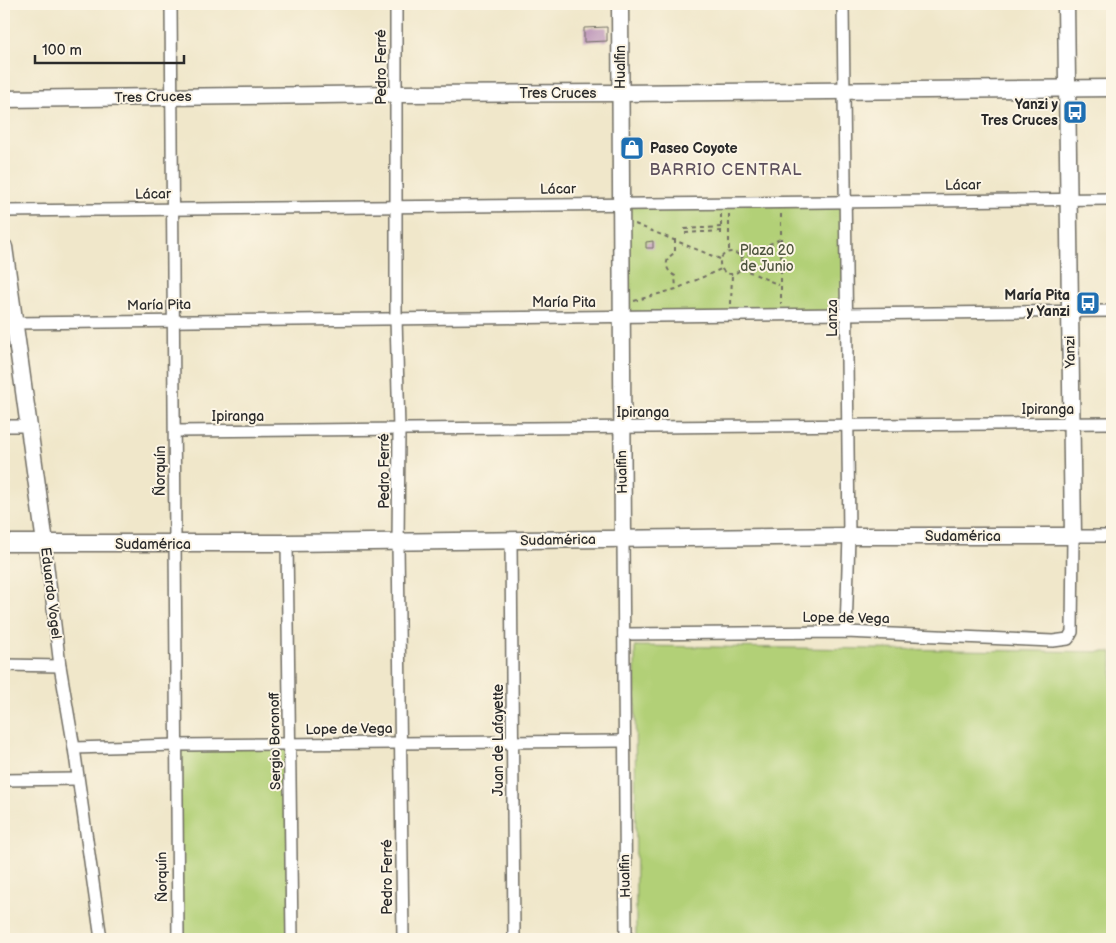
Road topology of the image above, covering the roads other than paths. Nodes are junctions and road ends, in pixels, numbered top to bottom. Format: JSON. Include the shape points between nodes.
{"nodes":[{"id":1,"x":171,"y":4,"type":"edge"},
{"id":2,"x":396,"y":4,"type":"edge"},
{"id":3,"x":620,"y":4,"type":"edge"},
{"id":4,"x":843,"y":4,"type":"edge"},
{"id":5,"x":1066,"y":4,"type":"edge"},
{"id":6,"x":1066,"y":88,"type":"junction"},
{"id":7,"x":1112,"y":88,"type":"edge"},
{"id":8,"x":844,"y":90,"type":"junction"},
{"id":9,"x":621,"y":93,"type":"junction"},
{"id":10,"x":397,"y":94,"type":"junction"},
{"id":11,"x":172,"y":97,"type":"junction"},
{"id":12,"x":4,"y":99,"type":"edge"},
{"id":13,"x":1068,"y":199,"type":"junction"},
{"id":14,"x":1112,"y":199,"type":"edge"},
{"id":15,"x":846,"y":202,"type":"junction"},
{"id":16,"x":397,"y":207,"type":"junction"},
{"id":17,"x":172,"y":209,"type":"junction"},
{"id":18,"x":4,"y":211,"type":"edge"},
{"id":19,"x":622,"y":211,"type":"junction"},
{"id":20,"x":4,"y":247,"type":"edge"},
{"id":21,"x":6,"y":283,"type":"edge"},
{"id":22,"x":622,"y":310,"type":"junction"},
{"id":23,"x":1112,"y":311,"type":"edge"},
{"id":24,"x":1069,"y":312,"type":"junction"},
{"id":25,"x":847,"y":314,"type":"junction"},
{"id":26,"x":396,"y":318,"type":"junction"},
{"id":27,"x":173,"y":320,"type":"junction"},
{"id":28,"x":15,"y":323,"type":"junction"},
{"id":29,"x":1112,"y":423,"type":"edge"},
{"id":30,"x":1071,"y":424,"type":"junction"},
{"id":31,"x":4,"y":426,"type":"edge"},
{"id":32,"x":30,"y":426,"type":"junction"},
{"id":33,"x":848,"y":426,"type":"junction"},
{"id":34,"x":622,"y":427,"type":"junction"},
{"id":35,"x":399,"y":430,"type":"junction"},
{"id":36,"x":174,"y":432,"type":"junction"},
{"id":37,"x":849,"y":536,"type":"junction"},
{"id":38,"x":1073,"y":536,"type":"junction"},
{"id":39,"x":1112,"y":536,"type":"edge"},
{"id":40,"x":623,"y":540,"type":"junction"},
{"id":41,"x":511,"y":541,"type":"junction"},
{"id":42,"x":4,"y":543,"type":"edge"},
{"id":43,"x":45,"y":543,"type":"junction"},
{"id":44,"x":288,"y":543,"type":"junction"},
{"id":45,"x":398,"y":543,"type":"junction"},
{"id":46,"x":174,"y":544,"type":"junction"},
{"id":47,"x":846,"y":632,"type":"junction"},
{"id":48,"x":624,"y":634,"type":"junction"},
{"id":49,"x":1068,"y":639,"type":"joint"},
{"id":50,"x":4,"y":665,"type":"edge"},
{"id":51,"x":60,"y":666,"type":"junction"},
{"id":52,"x":623,"y":741,"type":"junction"},
{"id":53,"x":513,"y":742,"type":"junction"},
{"id":54,"x":402,"y":743,"type":"junction"},
{"id":55,"x":176,"y":745,"type":"junction"},
{"id":56,"x":291,"y":745,"type":"junction"},
{"id":57,"x":74,"y":748,"type":"junction"},
{"id":58,"x":78,"y":779,"type":"junction"},
{"id":59,"x":4,"y":780,"type":"edge"},
{"id":60,"x":101,"y":939,"type":"edge"},
{"id":61,"x":178,"y":939,"type":"edge"},
{"id":62,"x":292,"y":939,"type":"edge"},
{"id":63,"x":403,"y":939,"type":"edge"},
{"id":64,"x":514,"y":939,"type":"edge"},
{"id":65,"x":626,"y":939,"type":"edge"}],
"edges":[{"from":1,"to":11,"type":"street","name":"Ñorquín"},
{"from":2,"to":10,"type":"street","name":"Pedro Ferré"},
{"from":3,"to":9,"type":"street","name":"Hualfin"},
{"from":4,"to":8,"type":"street","name":"Lanza"},
{"from":5,"to":6,"type":"street","name":"Yanzi"},
{"from":6,"to":7,"type":"street","name":"Tres Cruces"},
{"from":6,"to":8,"type":"street","name":"Tres Cruces"},
{"from":6,"to":13,"type":"street","name":"Yanzi"},
{"from":8,"to":9,"type":"street","name":"Tres Cruces"},
{"from":8,"to":15,"type":"street","name":"Lanza"},
{"from":9,"to":10,"type":"street","name":"Tres Cruces"},
{"from":9,"to":19,"type":"street","name":"Hualfin"},
{"from":10,"to":11,"type":"street","name":"Tres Cruces"},
{"from":10,"to":16,"type":"street","name":"Pedro Ferré"},
{"from":11,"to":12,"type":"street","name":"Tres Cruces"},
{"from":11,"to":17,"type":"street","name":"Ñorquín"},
{"from":13,"to":14,"type":"street","name":"Lácar"},
{"from":13,"to":15,"type":"street","name":"Lácar"},
{"from":13,"to":24,"type":"street","name":"Yanzi"},
{"from":15,"to":19,"type":"street","name":"Lácar","via":[[725,204]]},
{"from":15,"to":25,"type":"street","name":"Lanza"},
{"from":16,"to":17,"type":"street","name":"Lácar"},
{"from":16,"to":19,"type":"street","name":"Lácar"},
{"from":16,"to":26,"type":"street","name":"Pedro Ferré"},
{"from":17,"to":18,"type":"street","name":"Lácar"},
{"from":17,"to":27,"type":"street","name":"Ñorquín"},
{"from":19,"to":22,"type":"street","name":"Hualfin"},
{"from":20,"to":21,"type":"street","name":"Eduardo Vogel"},
{"from":21,"to":28,"type":"street","name":"Eduardo Vogel"},
{"from":22,"to":25,"type":"street","name":"María Pita"},
{"from":22,"to":26,"type":"street","name":"María Pita"},
{"from":22,"to":34,"type":"street","name":"Hualfin"},
{"from":23,"to":24,"type":"street","name":"María Pita"},
{"from":24,"to":25,"type":"street","name":"María Pita"},
{"from":24,"to":30,"type":"street","name":"Yanzi"},
{"from":25,"to":33,"type":"street","name":"Lanza"},
{"from":26,"to":27,"type":"street","name":"María Pita"},
{"from":26,"to":35,"type":"street","name":"Pedro Ferré"},
{"from":27,"to":28,"type":"street","name":"María Pita"},
{"from":27,"to":36,"type":"street","name":"Ñorquín"},
{"from":28,"to":32,"type":"street","name":"Eduardo Vogel"},
{"from":29,"to":30,"type":"street","name":"Ipiranga"},
{"from":30,"to":33,"type":"street","name":"Ipiranga"},
{"from":30,"to":38,"type":"street","name":"Yanzi"},
{"from":31,"to":32,"type":"street"},
{"from":32,"to":43,"type":"street","name":"Eduardo Vogel"},
{"from":33,"to":34,"type":"street","name":"Ipiranga"},
{"from":33,"to":37,"type":"street","name":"Lanza"},
{"from":34,"to":35,"type":"street","name":"Ipiranga"},
{"from":34,"to":40,"type":"street","name":"Hualfin"},
{"from":35,"to":36,"type":"street","name":"Ipiranga"},
{"from":35,"to":45,"type":"street","name":"Pedro Ferré"},
{"from":36,"to":46,"type":"street","name":"Ñorquín"},
{"from":37,"to":38,"type":"street","name":"Sudamérica"},
{"from":37,"to":40,"type":"street","name":"Sudamérica"},
{"from":37,"to":47,"type":"street","name":"Lanza"},
{"from":38,"to":39,"type":"street","name":"Sudamérica"},
{"from":38,"to":49,"type":"street","name":"Yanzi","via":[[1072,632]]},
{"from":40,"to":41,"type":"street","name":"Sudamérica"},
{"from":40,"to":48,"type":"street","name":"Hualfin"},
{"from":41,"to":45,"type":"street","name":"Sudamérica"},
{"from":41,"to":53,"type":"street","name":"Juan de Lafayette"},
{"from":42,"to":43,"type":"street","name":"Sudamérica"},
{"from":43,"to":46,"type":"street","name":"Sudamérica"},
{"from":43,"to":51,"type":"street","name":"Eduardo Vogel"},
{"from":44,"to":45,"type":"street","name":"Sudamérica"},
{"from":44,"to":46,"type":"street","name":"Sudamérica"},
{"from":44,"to":56,"type":"street","name":"Sergio Boronoff"},
{"from":45,"to":54,"type":"street","name":"Pedro Ferré"},
{"from":46,"to":55,"type":"street","name":"Ñorquín"},
{"from":47,"to":48,"type":"street","name":"Lope de Vega"},
{"from":47,"to":49,"type":"street","name":"Lope de Vega"},
{"from":48,"to":52,"type":"street","name":"Hualfin"},
{"from":50,"to":51,"type":"street"},
{"from":51,"to":57,"type":"street","name":"Eduardo Vogel"},
{"from":52,"to":53,"type":"street","name":"Lope de Vega"},
{"from":52,"to":65,"type":"street","name":"Hualfin"},
{"from":53,"to":54,"type":"street","name":"Lope de Vega"},
{"from":53,"to":64,"type":"street","name":"Juan de Lafayette"},
{"from":54,"to":56,"type":"street","name":"Lope de Vega"},
{"from":54,"to":63,"type":"street","name":"Pedro Ferré"},
{"from":55,"to":56,"type":"street","name":"Lope de Vega"},
{"from":55,"to":57,"type":"street","name":"Lope de Vega"},
{"from":55,"to":61,"type":"street","name":"Ñorquín"},
{"from":56,"to":62,"type":"street","name":"Sergio Boronoff"},
{"from":57,"to":58,"type":"street","name":"Eduardo Vogel"},
{"from":58,"to":59,"type":"street"},
{"from":58,"to":60,"type":"street","name":"Eduardo Vogel"}]}
